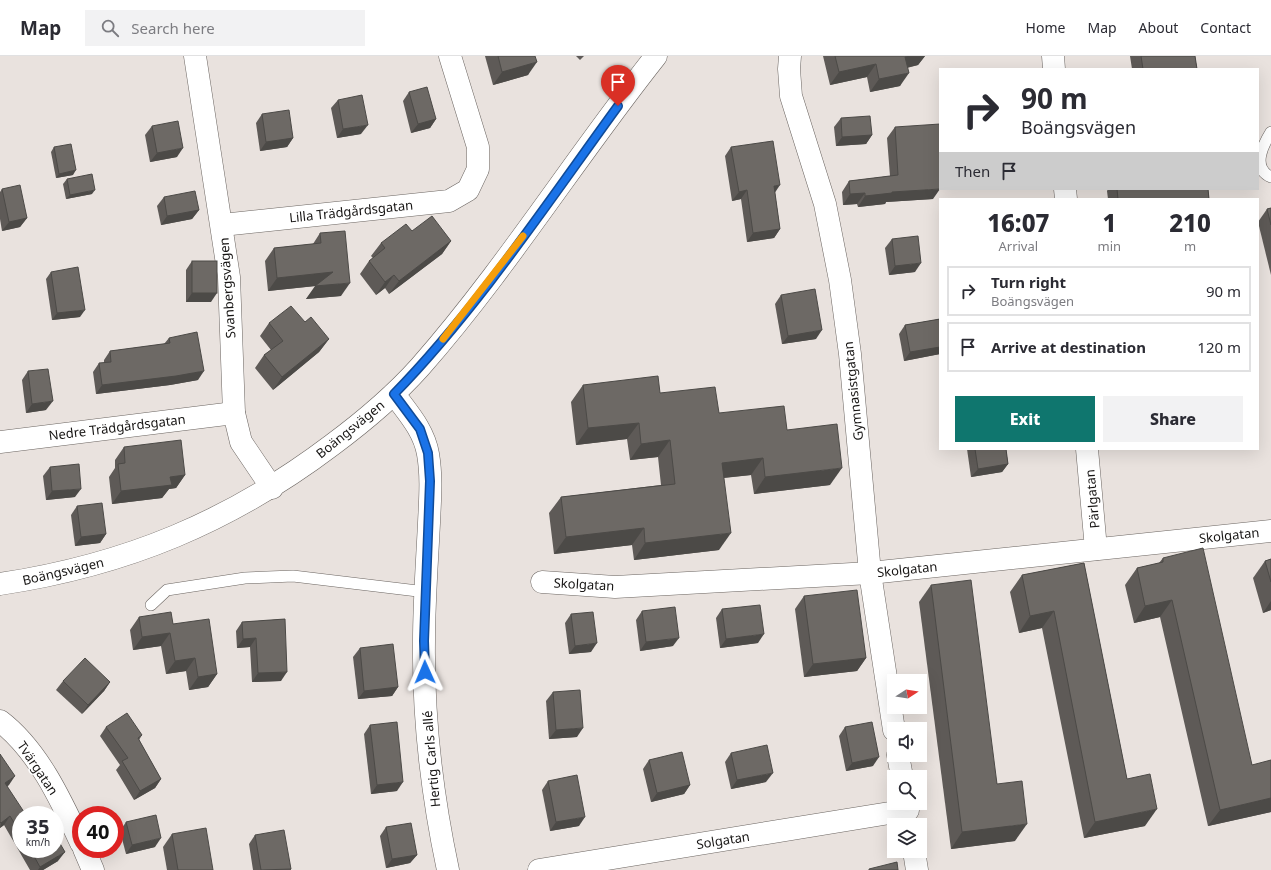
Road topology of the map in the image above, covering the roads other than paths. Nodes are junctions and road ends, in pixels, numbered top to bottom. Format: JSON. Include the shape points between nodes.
{"nodes":[{"id":1,"x":195,"y":56,"type":"edge"},
{"id":2,"x":450,"y":56,"type":"edge"},
{"id":3,"x":656,"y":56,"type":"edge"},
{"id":4,"x":790,"y":56,"type":"edge"},
{"id":5,"x":1053,"y":56,"type":"edge"},
{"id":6,"x":1054,"y":68,"type":"edge"},
{"id":7,"x":1271,"y":132,"type":"edge"},
{"id":8,"x":1271,"y":177,"type":"edge"},
{"id":9,"x":222,"y":225,"type":"junction"},
{"id":10,"x":394,"y":394,"type":"junction"},
{"id":11,"x":234,"y":413,"type":"junction"},
{"id":12,"x":0,"y":442,"type":"edge"},
{"id":13,"x":1088,"y":450,"type":"edge"},
{"id":14,"x":272,"y":488,"type":"junction"},
{"id":15,"x":1271,"y":531,"type":"edge"},
{"id":16,"x":1096,"y":549,"type":"junction"},
{"id":17,"x":870,"y":573,"type":"junction"},
{"id":18,"x":542,"y":582,"type":"dead end"},
{"id":19,"x":0,"y":584,"type":"edge"},
{"id":20,"x":426,"y":592,"type":"junction"},
{"id":21,"x":151,"y":605,"type":"dead end"},
{"id":22,"x":0,"y":721,"type":"edge"},
{"id":23,"x":893,"y":722,"type":"edge"},
{"id":24,"x":908,"y":813,"type":"edge"},
{"id":25,"x":72,"y":824,"type":"edge"},
{"id":26,"x":88,"y":858,"type":"edge"},
{"id":27,"x":915,"y":858,"type":"edge"},
{"id":28,"x":93,"y":870,"type":"edge"},
{"id":29,"x":448,"y":870,"type":"edge"},
{"id":30,"x":539,"y":870,"type":"edge"},
{"id":31,"x":917,"y":870,"type":"edge"}],
"edges":[{"from":1,"to":9,"type":"street","name":"Svanbergsvägen"},
{"from":2,"to":9,"type":"street","name":"Lilla Trädgårdsgatan","via":[[478,147],[478,169],[468,190],[449,201]]},
{"from":3,"to":10,"type":"street","name":"Boängsvägen","via":[[497,271],[419,368]]},
{"from":4,"to":17,"type":"street","name":"Gymnasistgatan","via":[[791,96],[825,204],[840,280],[850,354]]},
{"from":5,"to":6,"type":"street"},
{"from":7,"to":8,"type":"lane","via":[[1260,154],[1260,162]]},
{"from":9,"to":11,"type":"street","name":"Svanbergsvägen","via":[[229,277]]},
{"from":10,"to":14,"type":"street","name":"Boängsvägen","via":[[348,433]]},
{"from":10,"to":20,"type":"street","name":"Hertig Carls allé","via":[[420,429],[428,453],[430,481]]},
{"from":11,"to":12,"type":"street","name":"Nedre Trädgårdsgatan"},
{"from":11,"to":14,"type":"street","name":"Svanbergsvägen","via":[[241,442]]},
{"from":13,"to":16,"type":"street","name":"Pärlgatan"},
{"from":14,"to":19,"type":"street","name":"Boängsvägen","via":[[205,524],[130,554],[48,577]]},
{"from":15,"to":16,"type":"street","name":"Skolgatan"},
{"from":16,"to":17,"type":"street","name":"Skolgatan"},
{"from":17,"to":18,"type":"street","name":"Skolgatan","via":[[615,587]]},
{"from":17,"to":23,"type":"street","name":"Gymnasistgatan"},
{"from":20,"to":21,"type":"lane","via":[[293,576],[245,578],[167,590]]},
{"from":20,"to":29,"type":"street","name":"Hertig Carls allé","via":[[425,688],[430,764],[437,820]]},
{"from":22,"to":25,"type":"street","name":"Tvärgatan","via":[[11,729],[35,760]]},
{"from":24,"to":30,"type":"street","name":"Solgatan"},
{"from":26,"to":28,"type":"street"},
{"from":27,"to":31,"type":"street"}]}
